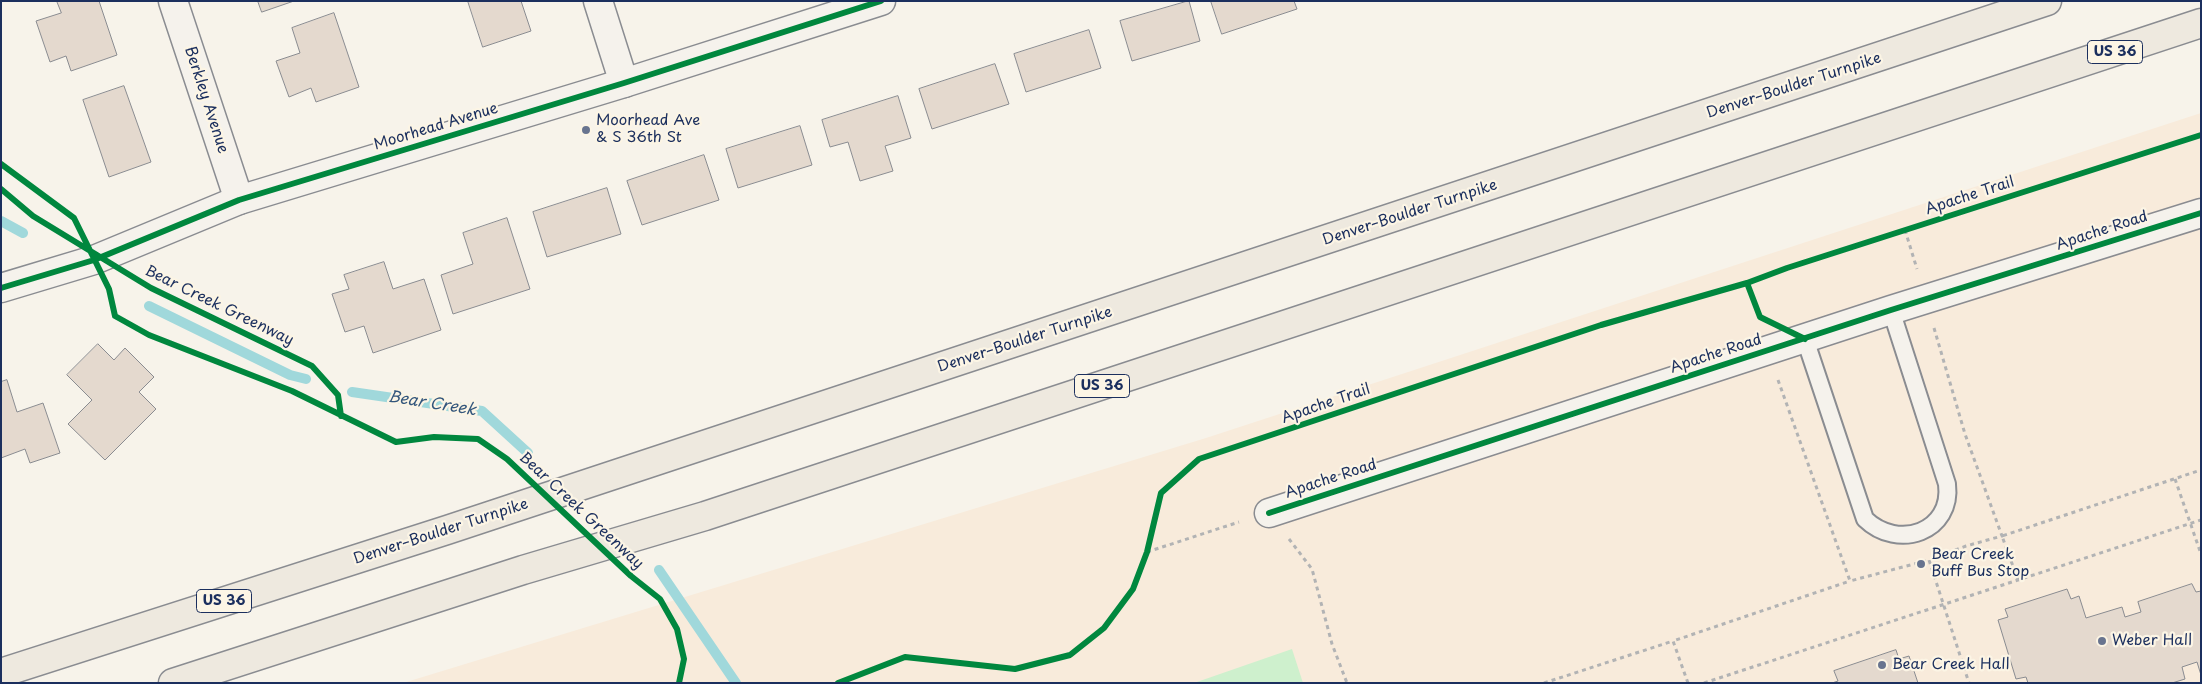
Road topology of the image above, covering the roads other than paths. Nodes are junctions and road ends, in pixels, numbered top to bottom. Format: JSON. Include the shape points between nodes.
{"nodes":[{"id":1,"x":173,"y":1,"type":"edge"},
{"id":2,"x":598,"y":1,"type":"edge"},
{"id":3,"x":881,"y":1,"type":"edge"},
{"id":4,"x":2047,"y":1,"type":"edge"},
{"id":5,"x":2201,"y":23,"type":"edge"},
{"id":6,"x":624,"y":83,"type":"junction"},
{"id":7,"x":239,"y":200,"type":"junction"},
{"id":8,"x":2201,"y":213,"type":"edge"},
{"id":9,"x":1,"y":288,"type":"edge"},
{"id":10,"x":1892,"y":310,"type":"junction"},
{"id":11,"x":1805,"y":339,"type":"junction"},
{"id":12,"x":1269,"y":513,"type":"road end"},
{"id":13,"x":1,"y":672,"type":"edge"},
{"id":14,"x":173,"y":683,"type":"edge"}],
"edges":[{"from":1,"to":7,"type":"street","name":"Berkley Avenue"},
{"from":2,"to":6,"type":"street"},
{"from":3,"to":6,"type":"street","name":"Moorhead Avenue"},
{"from":4,"to":13,"type":"highway","name":"Denver–Boulder Turnpike","number":"US 36","via":[[457,527]]},
{"from":5,"to":14,"type":"highway","number":"US 36","via":[[705,516],[523,570]]},
{"from":6,"to":7,"type":"street","name":"Moorhead Avenue"},
{"from":7,"to":9,"type":"street","name":"Moorhead Avenue","via":[[94,260]]},
{"from":8,"to":10,"type":"street","name":"Apache Road"},
{"from":10,"to":11,"type":"street","name":"Apache Road"},
{"from":10,"to":11,"type":"lane","via":[[1947,484],[1947,505],[1933,524],[1923,530],[1897,536],[1885,534],[1865,519]]},
{"from":11,"to":12,"type":"street","name":"Apache Road"}]}
